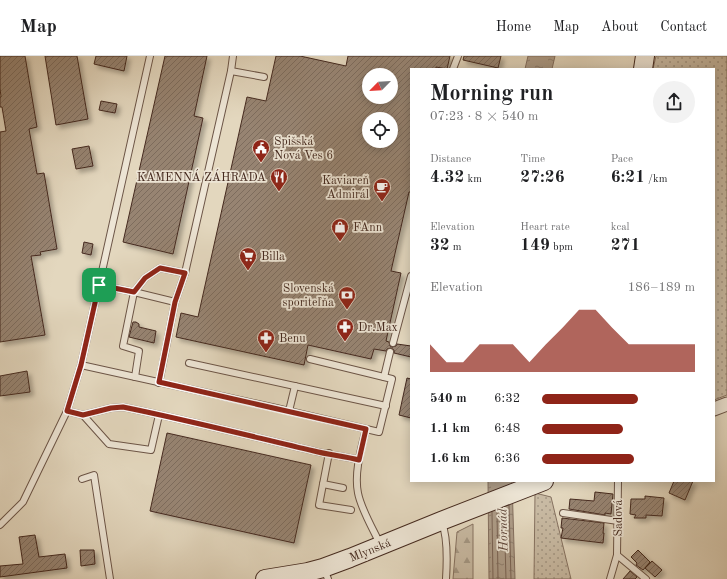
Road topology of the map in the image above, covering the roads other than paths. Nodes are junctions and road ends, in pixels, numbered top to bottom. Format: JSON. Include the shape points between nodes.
{"nodes":[{"id":1,"x":150,"y":56,"type":"edge"},
{"id":2,"x":233,"y":56,"type":"edge"},
{"id":3,"x":458,"y":56,"type":"edge"},
{"id":4,"x":645,"y":56,"type":"edge"},
{"id":5,"x":453,"y":68,"type":"edge"},
{"id":6,"x":643,"y":68,"type":"edge"},
{"id":7,"x":231,"y":71,"type":"junction"},
{"id":8,"x":264,"y":77,"type":"dead end"},
{"id":9,"x":185,"y":273,"type":"junction"},
{"id":10,"x":410,"y":280,"type":"edge"},
{"id":11,"x":99,"y":285,"type":"junction"},
{"id":12,"x":134,"y":292,"type":"junction"},
{"id":13,"x":175,"y":302,"type":"junction"},
{"id":14,"x":393,"y":343,"type":"dead end"},
{"id":15,"x":390,"y":352,"type":"dead end"},
{"id":16,"x":310,"y":359,"type":"dead end"},
{"id":17,"x":190,"y":363,"type":"dead end"},
{"id":18,"x":81,"y":365,"type":"junction"},
{"id":19,"x":135,"y":377,"type":"junction"},
{"id":20,"x":384,"y":377,"type":"junction"},
{"id":21,"x":159,"y":382,"type":"junction"},
{"id":22,"x":295,"y":386,"type":"junction"},
{"id":23,"x":727,"y":404,"type":"edge"},
{"id":24,"x":386,"y":406,"type":"junction"},
{"id":25,"x":715,"y":409,"type":"edge"},
{"id":26,"x":67,"y":411,"type":"junction"},
{"id":27,"x":289,"y":411,"type":"junction"},
{"id":28,"x":83,"y":415,"type":"junction"},
{"id":29,"x":160,"y":415,"type":"junction"},
{"id":30,"x":366,"y":429,"type":"junction"},
{"id":31,"x":329,"y":453,"type":"junction"},
{"id":32,"x":359,"y":460,"type":"junction"},
{"id":33,"x":82,"y":479,"type":"dead end"},
{"id":34,"x":618,"y":482,"type":"edge"},
{"id":35,"x":538,"y":483,"type":"edge"},
{"id":36,"x":323,"y":484,"type":"junction"},
{"id":37,"x":343,"y":488,"type":"dead end"},
{"id":38,"x":351,"y":510,"type":"dead end"},
{"id":39,"x":563,"y":513,"type":"dead end"},
{"id":40,"x":441,"y":521,"type":"junction"},
{"id":41,"x":618,"y":521,"type":"junction"},
{"id":42,"x":0,"y":525,"type":"edge"},
{"id":43,"x":381,"y":545,"type":"junction"},
{"id":44,"x":617,"y":555,"type":"junction"},
{"id":45,"x":326,"y":574,"type":"edge"},
{"id":46,"x":288,"y":577,"type":"edge"},
{"id":47,"x":110,"y":579,"type":"edge"},
{"id":48,"x":265,"y":579,"type":"edge"},
{"id":49,"x":446,"y":579,"type":"edge"},
{"id":50,"x":610,"y":579,"type":"edge"},
{"id":51,"x":646,"y":579,"type":"edge"}],
"edges":[{"from":1,"to":11,"type":"lane"},
{"from":2,"to":7,"type":"lane"},
{"from":3,"to":5,"type":"lane"},
{"from":4,"to":6,"type":"street"},
{"from":7,"to":8,"type":"lane"},
{"from":7,"to":9,"type":"lane"},
{"from":9,"to":12,"type":"lane","via":[[160,268],[145,278]]},
{"from":9,"to":13,"type":"lane"},
{"from":10,"to":14,"type":"lane"},
{"from":11,"to":12,"type":"lane"},
{"from":11,"to":18,"type":"lane"},
{"from":12,"to":13,"type":"lane"},
{"from":12,"to":19,"type":"lane","via":[[123,346],[139,351]]},
{"from":13,"to":21,"type":"lane"},
{"from":15,"to":20,"type":"lane"},
{"from":16,"to":20,"type":"lane"},
{"from":17,"to":22,"type":"lane"},
{"from":18,"to":19,"type":"lane"},
{"from":18,"to":26,"type":"lane"},
{"from":19,"to":21,"type":"lane"},
{"from":20,"to":24,"type":"lane","via":[[392,379]]},
{"from":21,"to":27,"type":"lane"},
{"from":22,"to":24,"type":"lane"},
{"from":22,"to":27,"type":"lane"},
{"from":23,"to":25,"type":"street"},
{"from":24,"to":30,"type":"lane","via":[[379,432]]},
{"from":26,"to":28,"type":"lane"},
{"from":26,"to":42,"type":"lane","via":[[23,502]]},
{"from":27,"to":30,"type":"lane"},
{"from":28,"to":29,"type":"lane","via":[[123,407]]},
{"from":28,"to":29,"type":"lane","via":[[109,444],[151,450]]},
{"from":29,"to":31,"type":"lane"},
{"from":30,"to":32,"type":"lane"},
{"from":31,"to":32,"type":"lane"},
{"from":31,"to":36,"type":"lane"},
{"from":32,"to":43,"type":"lane","via":[[358,492]]},
{"from":33,"to":47,"type":"lane","via":[[94,475]]},
{"from":34,"to":41,"type":"lane","name":"Sadová"},
{"from":35,"to":40,"type":"street","name":"Mlynská"},
{"from":36,"to":37,"type":"lane"},
{"from":36,"to":38,"type":"lane","via":[[320,505]]},
{"from":39,"to":41,"type":"lane"},
{"from":40,"to":43,"type":"street","name":"Mlynská"},
{"from":40,"to":49,"type":"lane","via":[[445,537]]},
{"from":41,"to":44,"type":"lane","name":"Sadová"},
{"from":43,"to":45,"type":"street","name":"Mlynská","via":[[350,558]]},
{"from":44,"to":50,"type":"lane","name":"Sadová"},
{"from":44,"to":51,"type":"lane"},
{"from":45,"to":46,"type":"street","name":"Mlynská","via":[[308,572]]},
{"from":46,"to":48,"type":"street","name":"Mlynská"}]}
